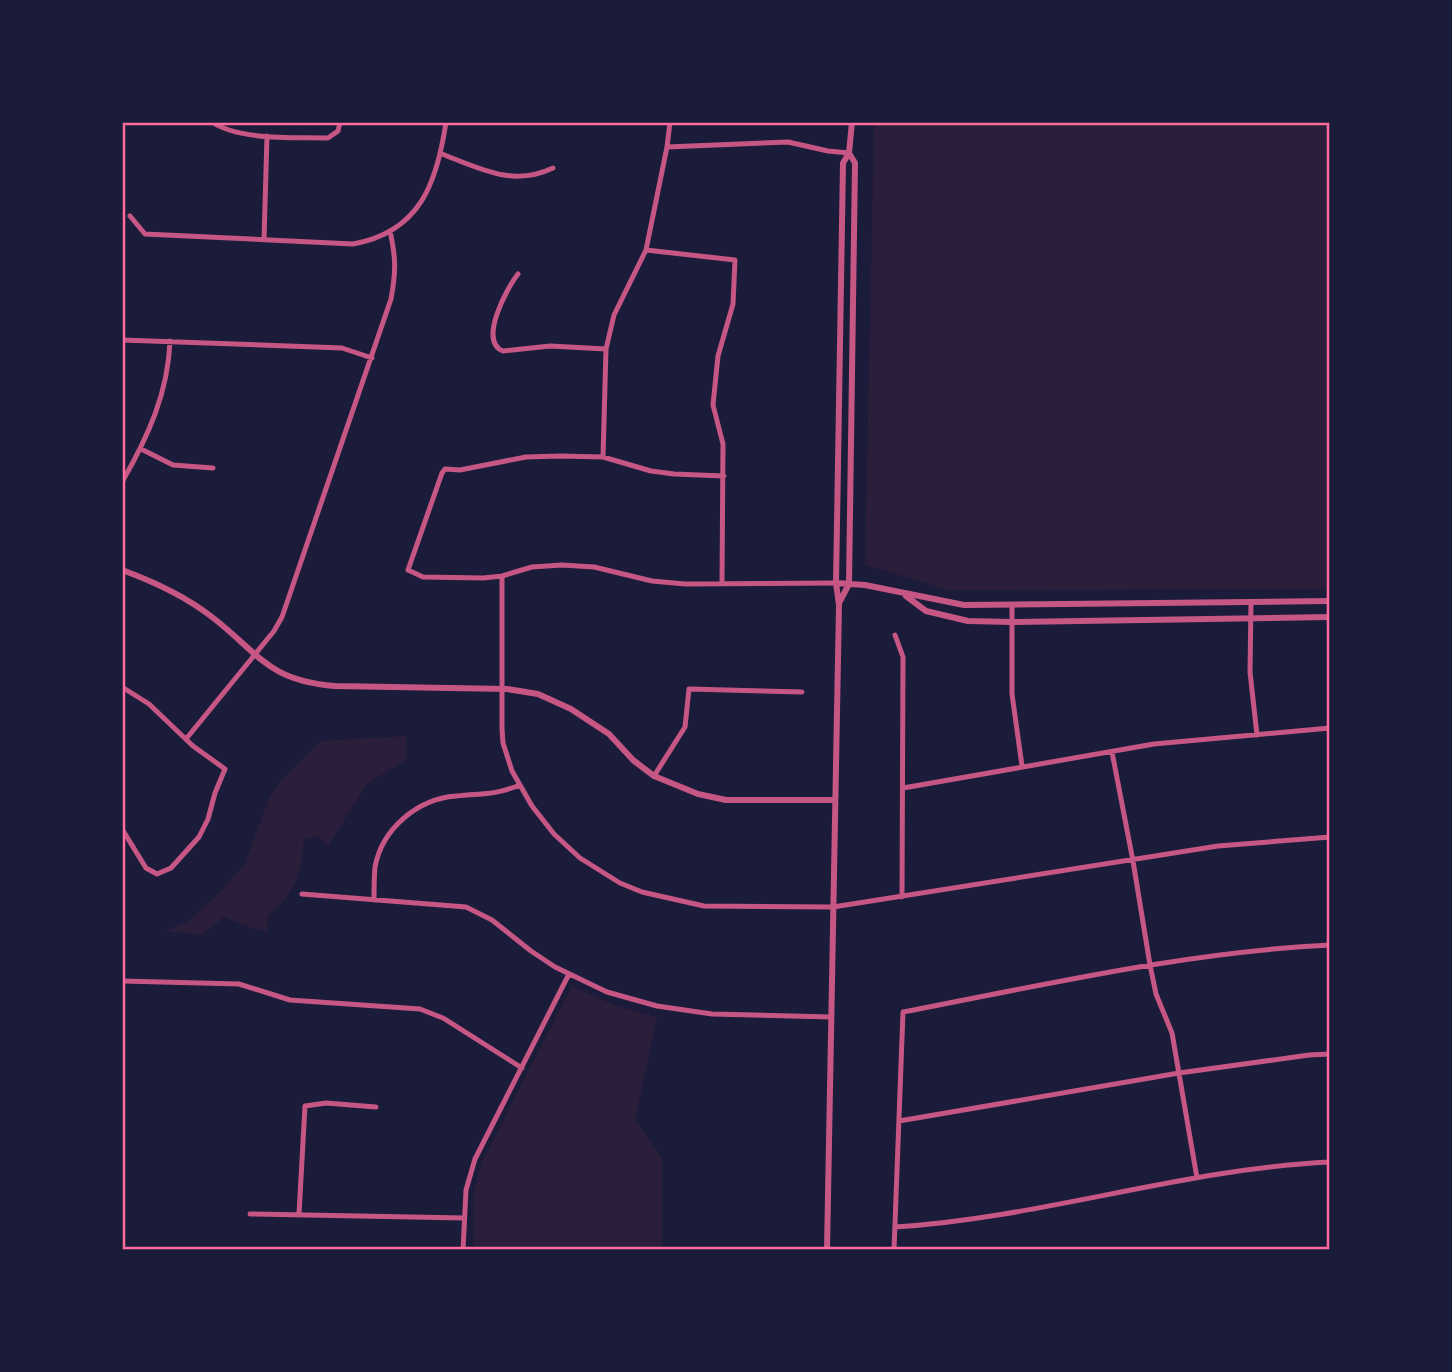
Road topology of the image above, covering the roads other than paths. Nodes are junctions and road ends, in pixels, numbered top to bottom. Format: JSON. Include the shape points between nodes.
{"nodes":[{"id":1,"x":212,"y":122,"type":"edge"},
{"id":2,"x":340,"y":122,"type":"edge"},
{"id":3,"x":446,"y":122,"type":"edge"},
{"id":4,"x":670,"y":122,"type":"edge"},
{"id":5,"x":852,"y":122,"type":"edge"},
{"id":6,"x":267,"y":136,"type":"junction"},
{"id":7,"x":667,"y":147,"type":"junction"},
{"id":8,"x":849,"y":153,"type":"junction"},
{"id":9,"x":442,"y":154,"type":"junction"},
{"id":10,"x":553,"y":168,"type":"dead end"},
{"id":11,"x":130,"y":216,"type":"dead end"},
{"id":12,"x":390,"y":231,"type":"junction"},
{"id":13,"x":264,"y":240,"type":"junction"},
{"id":14,"x":646,"y":250,"type":"junction"},
{"id":15,"x":518,"y":274,"type":"dead end"},
{"id":16,"x":122,"y":340,"type":"edge"},
{"id":17,"x":170,"y":341,"type":"junction"},
{"id":18,"x":606,"y":349,"type":"junction"},
{"id":19,"x":372,"y":358,"type":"junction"},
{"id":20,"x":141,"y":449,"type":"junction"},
{"id":21,"x":603,"y":457,"type":"junction"},
{"id":22,"x":213,"y":468,"type":"dead end"},
{"id":23,"x":723,"y":475,"type":"junction"},
{"id":24,"x":122,"y":482,"type":"edge"},
{"id":25,"x":122,"y":570,"type":"edge"},
{"id":26,"x":502,"y":576,"type":"junction"},
{"id":27,"x":722,"y":583,"type":"junction"},
{"id":28,"x":835,"y":583,"type":"junction"},
{"id":29,"x":849,"y":584,"type":"junction"},
{"id":30,"x":905,"y":594,"type":"junction"},
{"id":31,"x":1329,"y":601,"type":"edge"},
{"id":32,"x":1251,"y":602,"type":"junction"},
{"id":33,"x":839,"y":605,"type":"junction"},
{"id":34,"x":1012,"y":605,"type":"junction"},
{"id":35,"x":1251,"y":617,"type":"junction"},
{"id":36,"x":1329,"y":617,"type":"edge"},
{"id":37,"x":1011,"y":622,"type":"junction"},
{"id":38,"x":895,"y":635,"type":"dead end"},
{"id":39,"x":254,"y":656,"type":"junction"},
{"id":40,"x":122,"y":687,"type":"edge"},
{"id":41,"x":503,"y":689,"type":"junction"},
{"id":42,"x":802,"y":692,"type":"dead end"},
{"id":43,"x":1329,"y":728,"type":"edge"},
{"id":44,"x":1257,"y":735,"type":"junction"},
{"id":45,"x":186,"y":739,"type":"junction"},
{"id":46,"x":1112,"y":752,"type":"junction"},
{"id":47,"x":1022,"y":766,"type":"junction"},
{"id":48,"x":654,"y":776,"type":"junction"},
{"id":49,"x":520,"y":785,"type":"junction"},
{"id":50,"x":903,"y":788,"type":"junction"},
{"id":51,"x":834,"y":800,"type":"junction"},
{"id":52,"x":122,"y":829,"type":"edge"},
{"id":53,"x":1329,"y":837,"type":"edge"},
{"id":54,"x":1133,"y":861,"type":"junction"},
{"id":55,"x":302,"y":894,"type":"dead end"},
{"id":56,"x":902,"y":897,"type":"junction"},
{"id":57,"x":374,"y":900,"type":"junction"},
{"id":58,"x":833,"y":907,"type":"junction"},
{"id":59,"x":1329,"y":945,"type":"edge"},
{"id":60,"x":1150,"y":965,"type":"junction"},
{"id":61,"x":569,"y":974,"type":"junction"},
{"id":62,"x":122,"y":981,"type":"edge"},
{"id":63,"x":831,"y":1017,"type":"junction"},
{"id":64,"x":1329,"y":1054,"type":"edge"},
{"id":65,"x":522,"y":1069,"type":"junction"},
{"id":66,"x":1179,"y":1073,"type":"junction"},
{"id":67,"x":376,"y":1107,"type":"dead end"},
{"id":68,"x":899,"y":1121,"type":"junction"},
{"id":69,"x":1329,"y":1162,"type":"edge"},
{"id":70,"x":1197,"y":1178,"type":"junction"},
{"id":71,"x":250,"y":1214,"type":"dead end"},
{"id":72,"x":299,"y":1214,"type":"junction"},
{"id":73,"x":464,"y":1218,"type":"junction"},
{"id":74,"x":895,"y":1227,"type":"junction"},
{"id":75,"x":463,"y":1250,"type":"edge"},
{"id":76,"x":827,"y":1250,"type":"edge"},
{"id":77,"x":894,"y":1250,"type":"edge"}],
"edges":[{"from":1,"to":6,"type":"street","via":[[220,128]]},
{"from":2,"to":6,"type":"street","via":[[338,131],[328,138]]},
{"from":3,"to":9,"type":"street"},
{"from":4,"to":7,"type":"street"},
{"from":5,"to":8,"type":"street"},
{"from":6,"to":13,"type":"street"},
{"from":7,"to":8,"type":"street","via":[[788,142]]},
{"from":7,"to":14,"type":"street"},
{"from":8,"to":28,"type":"street","via":[[843,163]]},
{"from":8,"to":29,"type":"street","via":[[855,163]]},
{"from":9,"to":10,"type":"street","via":[[512,176],[535,176]]},
{"from":9,"to":12,"type":"street","via":[[426,196],[414,213]]},
{"from":11,"to":13,"type":"street","via":[[145,234]]},
{"from":12,"to":13,"type":"street","via":[[353,244]]},
{"from":12,"to":19,"type":"street","via":[[396,271]]},
{"from":14,"to":18,"type":"street","via":[[614,315]]},
{"from":14,"to":23,"type":"street","via":[[735,260],[733,304],[718,356],[713,405],[723,444]]},
{"from":15,"to":18,"type":"street","via":[[500,307],[493,341],[496,348]]},
{"from":16,"to":17,"type":"street"},
{"from":17,"to":19,"type":"street","via":[[342,348]]},
{"from":17,"to":20,"type":"street","via":[[168,373]]},
{"from":18,"to":21,"type":"street"},
{"from":19,"to":39,"type":"street","via":[[282,617]]},
{"from":20,"to":22,"type":"street","via":[[173,465]]},
{"from":20,"to":24,"type":"street"},
{"from":21,"to":23,"type":"street","via":[[651,471]]},
{"from":21,"to":26,"type":"street","via":[[526,457],[442,472],[408,570],[423,577]]},
{"from":23,"to":27,"type":"street"},
{"from":25,"to":39,"type":"street","via":[[181,596]]},
{"from":26,"to":27,"type":"street","via":[[562,565],[594,567],[652,581]]},
{"from":26,"to":41,"type":"street"},
{"from":27,"to":28,"type":"street"},
{"from":28,"to":29,"type":"street"},
{"from":28,"to":33,"type":"street"},
{"from":29,"to":30,"type":"street"},
{"from":29,"to":33,"type":"street"},
{"from":30,"to":34,"type":"street","via":[[964,605]]},
{"from":30,"to":37,"type":"street","via":[[926,611],[968,621]]},
{"from":31,"to":32,"type":"street"},
{"from":32,"to":34,"type":"street"},
{"from":32,"to":35,"type":"street"},
{"from":33,"to":51,"type":"street"},
{"from":34,"to":37,"type":"street"},
{"from":35,"to":36,"type":"street"},
{"from":35,"to":37,"type":"street"},
{"from":35,"to":44,"type":"street","via":[[1250,672]]},
{"from":37,"to":47,"type":"street","via":[[1012,694]]},
{"from":38,"to":50,"type":"street","via":[[903,657]]},
{"from":39,"to":41,"type":"street","via":[[288,677],[314,684]]},
{"from":39,"to":45,"type":"street"},
{"from":40,"to":45,"type":"street","via":[[149,704]]},
{"from":41,"to":48,"type":"street","via":[[538,694],[571,709],[609,734]]},
{"from":41,"to":49,"type":"street","via":[[503,743]]},
{"from":42,"to":48,"type":"street","via":[[689,689],[685,727]]},
{"from":43,"to":44,"type":"street"},
{"from":44,"to":46,"type":"street"},
{"from":45,"to":52,"type":"street","via":[[225,769],[199,837],[171,868],[157,874],[146,868]]},
{"from":46,"to":47,"type":"street"},
{"from":46,"to":54,"type":"street"},
{"from":47,"to":50,"type":"street"},
{"from":48,"to":51,"type":"street","via":[[726,800]]},
{"from":49,"to":57,"type":"street","via":[[491,795],[443,797],[414,809],[382,846],[375,869]]},
{"from":49,"to":58,"type":"street","via":[[554,834],[580,858],[642,892],[704,906]]},
{"from":50,"to":56,"type":"street"},
{"from":51,"to":58,"type":"street"},
{"from":53,"to":54,"type":"street","via":[[1218,846]]},
{"from":54,"to":56,"type":"street"},
{"from":54,"to":60,"type":"street"},
{"from":55,"to":57,"type":"street"},
{"from":56,"to":58,"type":"street"},
{"from":57,"to":61,"type":"street","via":[[466,906]]},
{"from":58,"to":63,"type":"street"},
{"from":59,"to":60,"type":"street","via":[[1265,948]]},
{"from":60,"to":66,"type":"street","via":[[1172,1032]]},
{"from":60,"to":68,"type":"street","via":[[903,1012]]},
{"from":61,"to":63,"type":"street","via":[[607,992],[682,1011]]},
{"from":61,"to":65,"type":"street"},
{"from":62,"to":65,"type":"street","via":[[239,985],[290,1000],[420,1009],[443,1018]]},
{"from":63,"to":76,"type":"street"},
{"from":64,"to":66,"type":"street"},
{"from":65,"to":73,"type":"street","via":[[475,1159]]},
{"from":66,"to":68,"type":"street"},
{"from":66,"to":70,"type":"street"},
{"from":67,"to":72,"type":"street","via":[[305,1106]]},
{"from":68,"to":74,"type":"street"},
{"from":69,"to":70,"type":"street"},
{"from":70,"to":74,"type":"street","via":[[943,1224]]},
{"from":71,"to":72,"type":"street"},
{"from":72,"to":73,"type":"street"},
{"from":73,"to":75,"type":"street"},
{"from":74,"to":77,"type":"street"}]}
